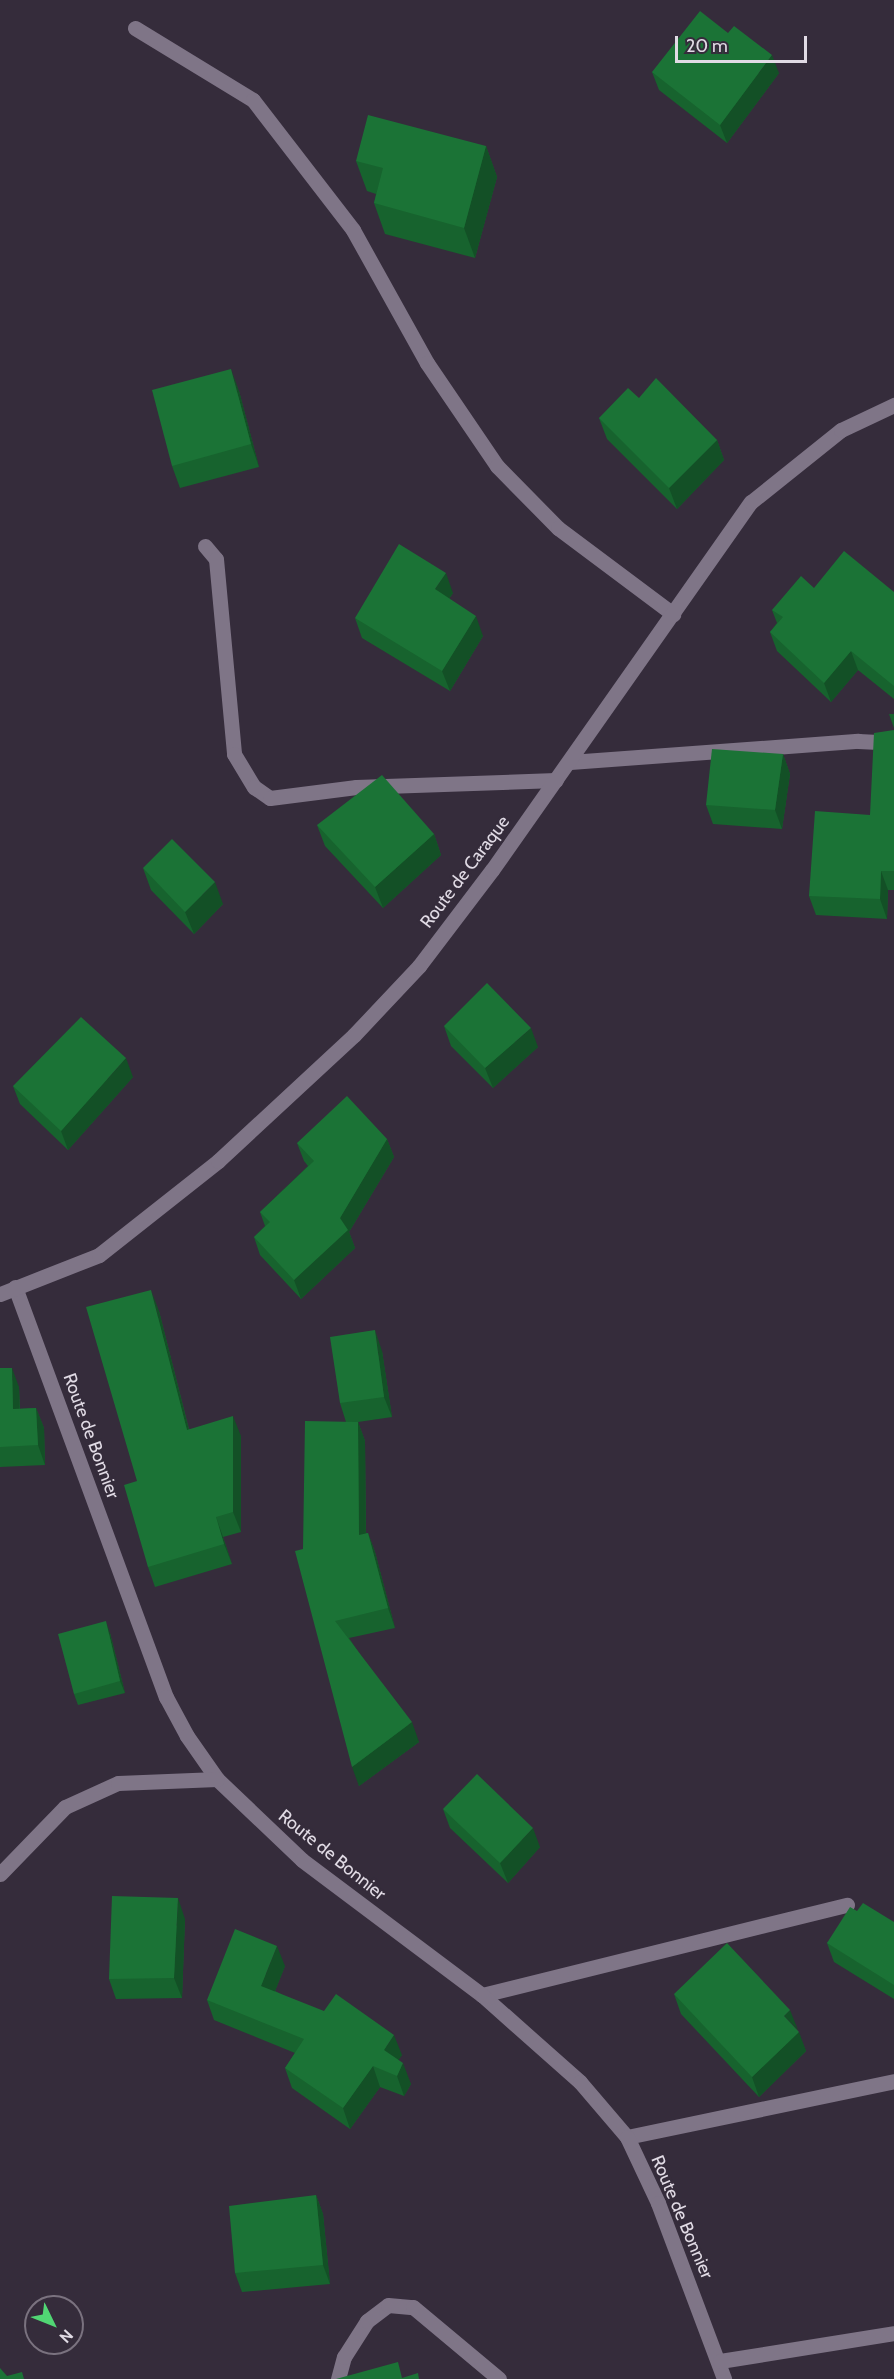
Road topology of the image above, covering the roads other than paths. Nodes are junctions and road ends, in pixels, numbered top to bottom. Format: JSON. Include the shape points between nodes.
{"nodes":[{"id":1,"x":135,"y":28,"type":"dead end"},
{"id":2,"x":894,"y":405,"type":"edge"},
{"id":3,"x":205,"y":546,"type":"dead end"},
{"id":4,"x":673,"y":614,"type":"junction"},
{"id":5,"x":894,"y":743,"type":"edge"},
{"id":6,"x":570,"y":762,"type":"junction"},
{"id":7,"x":556,"y":780,"type":"junction"},
{"id":8,"x":15,"y":1287,"type":"junction"},
{"id":9,"x":0,"y":1294,"type":"edge"},
{"id":10,"x":217,"y":1779,"type":"junction"},
{"id":11,"x":0,"y":1874,"type":"edge"},
{"id":12,"x":847,"y":1905,"type":"dead end"},
{"id":13,"x":482,"y":1995,"type":"junction"},
{"id":14,"x":894,"y":2081,"type":"edge"},
{"id":15,"x":627,"y":2137,"type":"junction"},
{"id":16,"x":894,"y":2333,"type":"edge"},
{"id":17,"x":720,"y":2361,"type":"junction"},
{"id":18,"x":338,"y":2379,"type":"edge"},
{"id":19,"x":499,"y":2379,"type":"edge"},
{"id":20,"x":724,"y":2379,"type":"edge"}],
"edges":[{"from":1,"to":4,"type":"street","via":[[253,100],[353,230],[427,363],[497,466],[558,528]]},
{"from":2,"to":4,"type":"street","name":"Route de Caraque","via":[[841,430],[751,502]]},
{"from":3,"to":7,"type":"street","via":[[216,559],[234,754],[254,787],[270,798],[356,788]]},
{"from":4,"to":6,"type":"street","name":"Route de Caraque"},
{"from":5,"to":6,"type":"street","via":[[858,741]]},
{"from":6,"to":7,"type":"street","name":"Route de Caraque"},
{"from":7,"to":8,"type":"street","name":"Route de Caraque","via":[[419,966],[354,1035],[162,1208],[99,1255]]},
{"from":8,"to":9,"type":"street","name":"Route de Caraque"},
{"from":8,"to":10,"type":"street","name":"Route de Bonnier","via":[[166,1697]]},
{"from":10,"to":11,"type":"street","via":[[118,1783],[65,1807]]},
{"from":10,"to":13,"type":"street","name":"Route de Bonnier","via":[[302,1860]]},
{"from":12,"to":13,"type":"street"},
{"from":13,"to":15,"type":"street","name":"Route de Bonnier","via":[[580,2082]]},
{"from":14,"to":15,"type":"street"},
{"from":15,"to":17,"type":"street","name":"Route de Bonnier"},
{"from":16,"to":17,"type":"street"},
{"from":17,"to":20,"type":"street","name":"Route de Bonnier"},
{"from":18,"to":19,"type":"street","via":[[344,2357],[367,2321],[388,2305],[412,2307]]}]}
